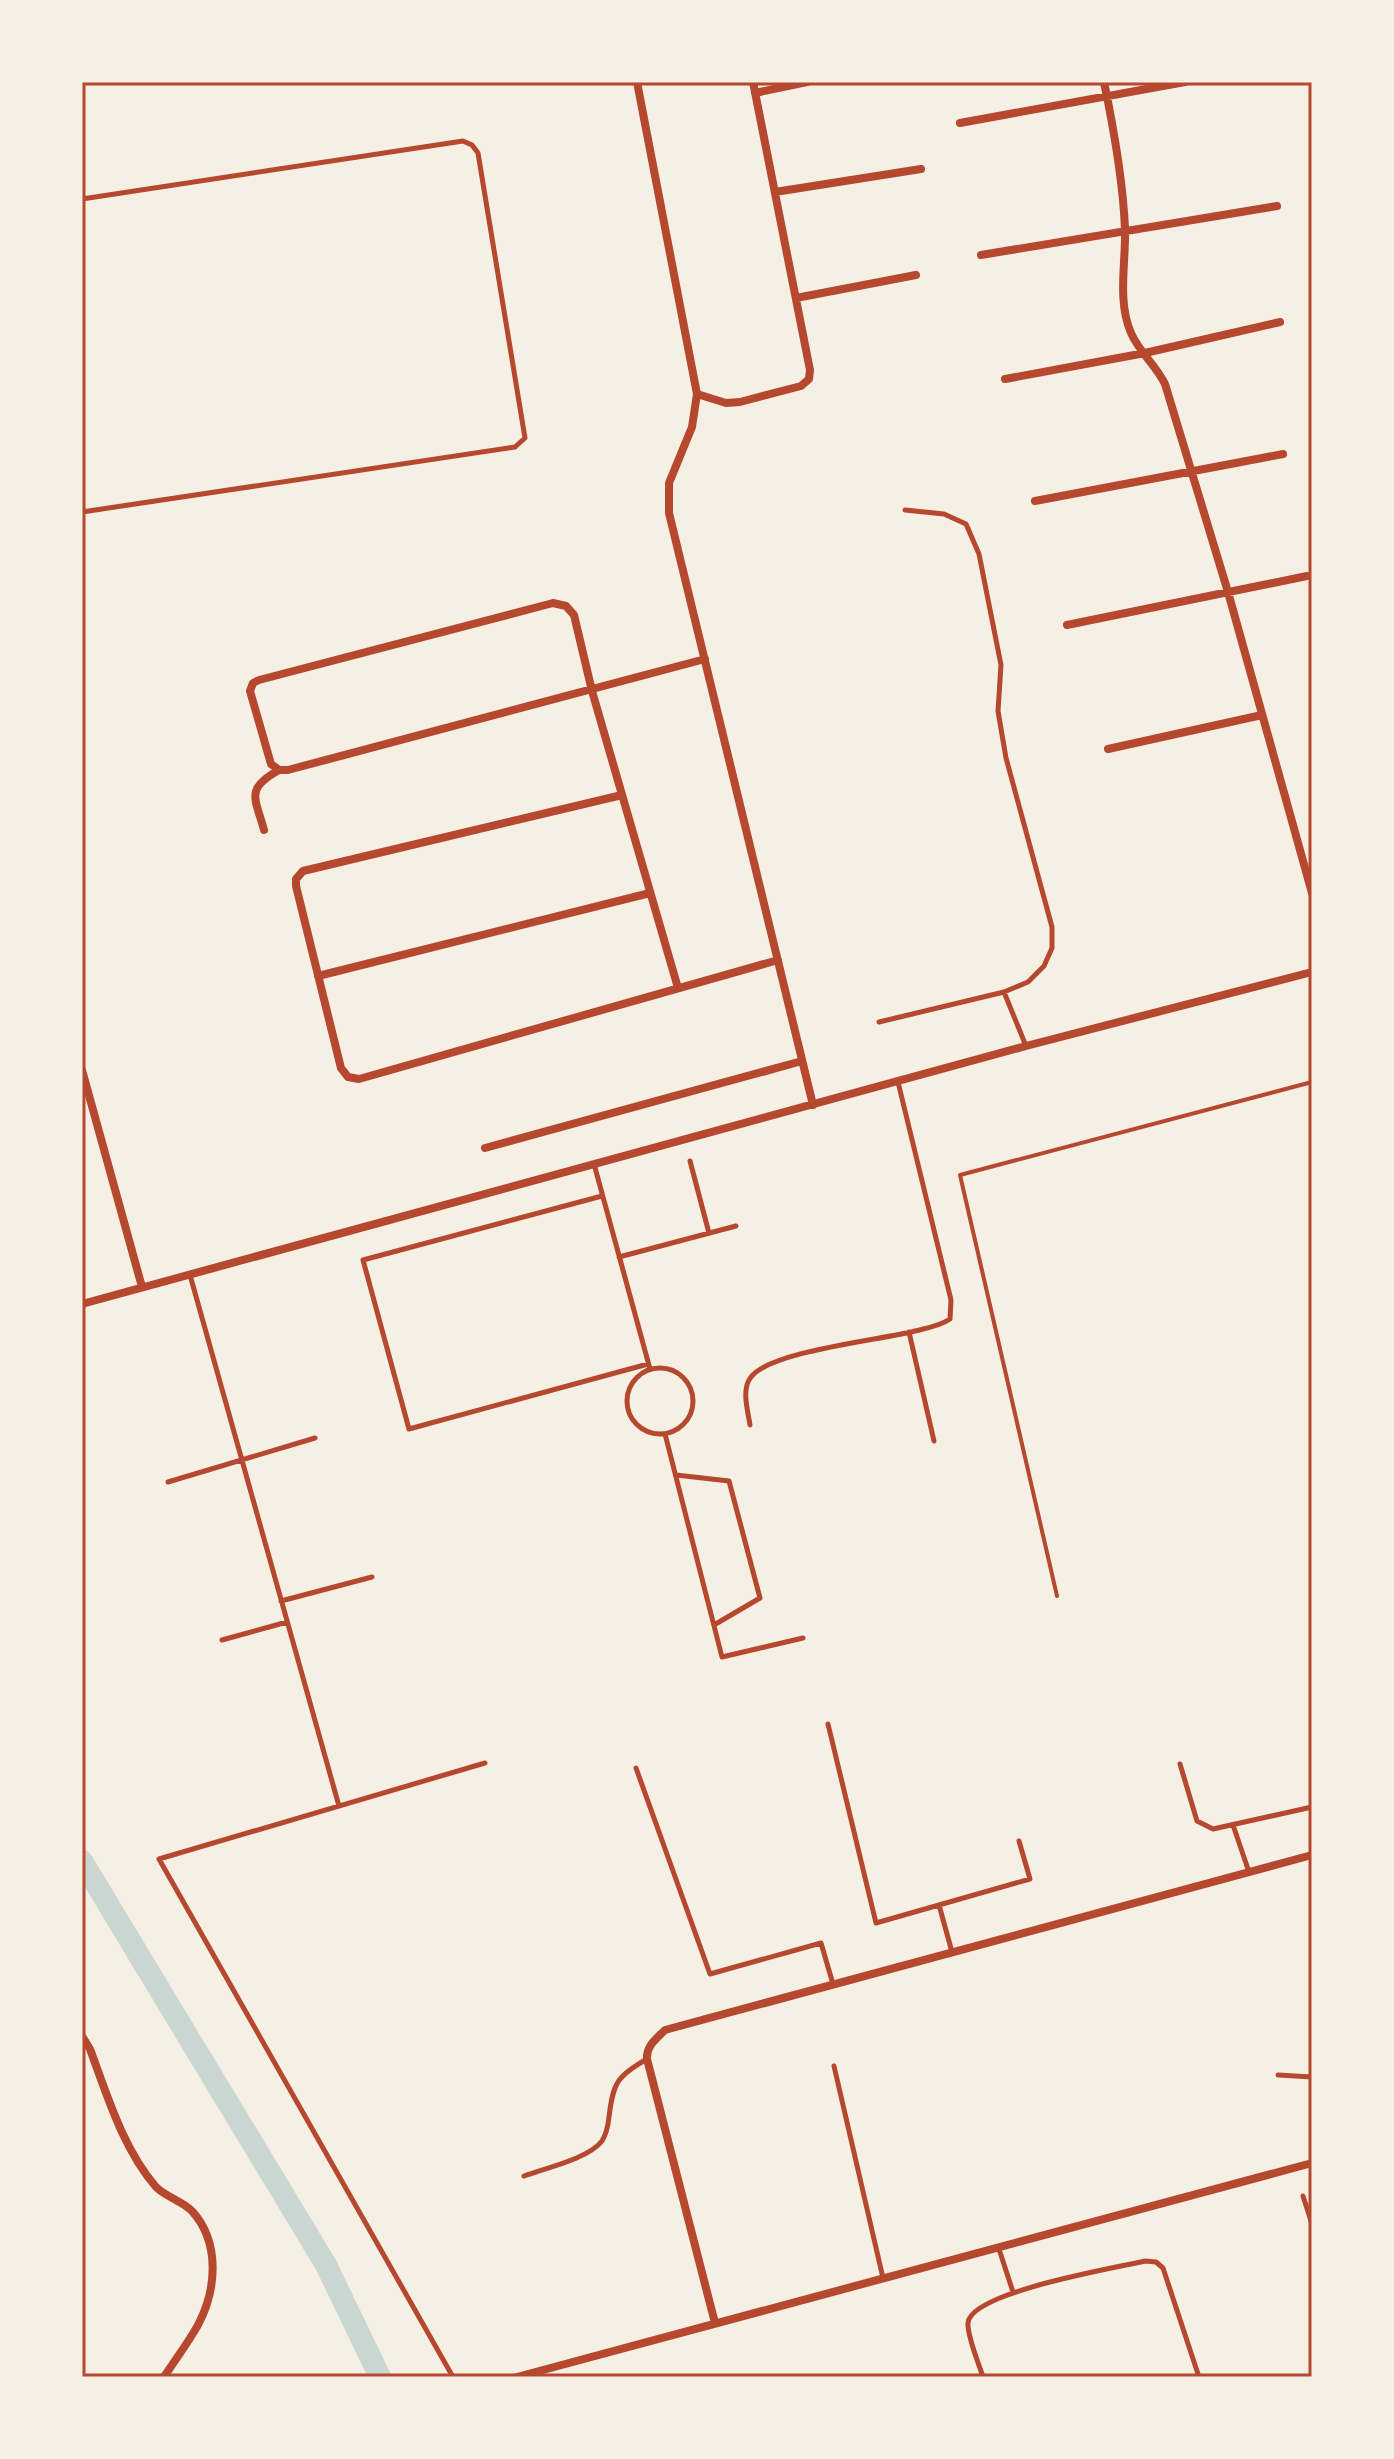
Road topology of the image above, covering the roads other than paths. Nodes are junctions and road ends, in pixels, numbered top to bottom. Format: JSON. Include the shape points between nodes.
{"nodes":[{"id":1,"x":637,"y":82,"type":"edge"},
{"id":2,"x":753,"y":82,"type":"edge"},
{"id":3,"x":807,"y":82,"type":"edge"},
{"id":4,"x":1104,"y":82,"type":"edge"},
{"id":5,"x":1185,"y":82,"type":"edge"},
{"id":6,"x":755,"y":93,"type":"junction"},
{"id":7,"x":1106,"y":95,"type":"junction"},
{"id":8,"x":960,"y":123,"type":"dead end"},
{"id":9,"x":921,"y":169,"type":"dead end"},
{"id":10,"x":775,"y":192,"type":"junction"},
{"id":11,"x":82,"y":199,"type":"edge"},
{"id":12,"x":1277,"y":206,"type":"dead end"},
{"id":13,"x":1125,"y":229,"type":"junction"},
{"id":14,"x":981,"y":255,"type":"dead end"},
{"id":15,"x":916,"y":275,"type":"dead end"},
{"id":16,"x":796,"y":298,"type":"junction"},
{"id":17,"x":1280,"y":322,"type":"dead end"},
{"id":18,"x":1145,"y":353,"type":"junction"},
{"id":19,"x":1005,"y":379,"type":"dead end"},
{"id":20,"x":697,"y":394,"type":"junction"},
{"id":21,"x":1283,"y":454,"type":"dead end"},
{"id":22,"x":1191,"y":470,"type":"junction"},
{"id":23,"x":1035,"y":501,"type":"dead end"},
{"id":24,"x":905,"y":510,"type":"dead end"},
{"id":25,"x":82,"y":512,"type":"edge"},
{"id":26,"x":1307,"y":576,"type":"dead end"},
{"id":27,"x":1228,"y":592,"type":"junction"},
{"id":28,"x":1067,"y":625,"type":"dead end"},
{"id":29,"x":705,"y":659,"type":"junction"},
{"id":30,"x":592,"y":691,"type":"junction"},
{"id":31,"x":1262,"y":715,"type":"junction"},
{"id":32,"x":1108,"y":749,"type":"dead end"},
{"id":33,"x":279,"y":770,"type":"junction"},
{"id":34,"x":622,"y":795,"type":"junction"},
{"id":35,"x":264,"y":830,"type":"dead end"},
{"id":36,"x":650,"y":893,"type":"junction"},
{"id":37,"x":1312,"y":893,"type":"edge"},
{"id":38,"x":778,"y":960,"type":"junction"},
{"id":39,"x":1312,"y":972,"type":"edge"},
{"id":40,"x":318,"y":976,"type":"junction"},
{"id":41,"x":678,"y":988,"type":"junction"},
{"id":42,"x":1004,"y":992,"type":"junction"},
{"id":43,"x":879,"y":1022,"type":"dead end"},
{"id":44,"x":1026,"y":1046,"type":"junction"},
{"id":45,"x":802,"y":1061,"type":"junction"},
{"id":46,"x":82,"y":1070,"type":"edge"},
{"id":47,"x":898,"y":1081,"type":"junction"},
{"id":48,"x":813,"y":1105,"type":"junction"},
{"id":49,"x":485,"y":1148,"type":"dead end"},
{"id":50,"x":690,"y":1161,"type":"dead end"},
{"id":51,"x":594,"y":1164,"type":"junction"},
{"id":52,"x":602,"y":1196,"type":"junction"},
{"id":53,"x":736,"y":1226,"type":"dead end"},
{"id":54,"x":709,"y":1233,"type":"junction"},
{"id":55,"x":619,"y":1257,"type":"junction"},
{"id":56,"x":189,"y":1274,"type":"junction"},
{"id":57,"x":142,"y":1287,"type":"junction"},
{"id":58,"x":82,"y":1304,"type":"edge"},
{"id":59,"x":909,"y":1332,"type":"junction"},
{"id":60,"x":649,"y":1367,"type":"junction"},
{"id":61,"x":750,"y":1425,"type":"dead end"},
{"id":62,"x":665,"y":1434,"type":"junction"},
{"id":63,"x":315,"y":1438,"type":"dead end"},
{"id":64,"x":934,"y":1441,"type":"dead end"},
{"id":65,"x":242,"y":1460,"type":"junction"},
{"id":66,"x":676,"y":1475,"type":"junction"},
{"id":67,"x":168,"y":1482,"type":"dead end"},
{"id":68,"x":372,"y":1577,"type":"dead end"},
{"id":69,"x":281,"y":1601,"type":"junction"},
{"id":70,"x":287,"y":1622,"type":"junction"},
{"id":71,"x":714,"y":1625,"type":"junction"},
{"id":72,"x":803,"y":1638,"type":"dead end"},
{"id":73,"x":222,"y":1640,"type":"dead end"},
{"id":74,"x":828,"y":1724,"type":"dead end"},
{"id":75,"x":485,"y":1763,"type":"dead end"},
{"id":76,"x":1180,"y":1764,"type":"dead end"},
{"id":77,"x":636,"y":1768,"type":"dead end"},
{"id":78,"x":339,"y":1806,"type":"junction"},
{"id":79,"x":1312,"y":1807,"type":"edge"},
{"id":80,"x":1233,"y":1825,"type":"junction"},
{"id":81,"x":1019,"y":1841,"type":"dead end"},
{"id":82,"x":1312,"y":1855,"type":"edge"},
{"id":83,"x":1249,"y":1872,"type":"junction"},
{"id":84,"x":939,"y":1905,"type":"junction"},
{"id":85,"x":952,"y":1952,"type":"junction"},
{"id":86,"x":833,"y":1985,"type":"junction"},
{"id":87,"x":82,"y":2036,"type":"edge"},
{"id":88,"x":647,"y":2059,"type":"junction"},
{"id":89,"x":834,"y":2066,"type":"dead end"},
{"id":90,"x":1278,"y":2075,"type":"dead end"},
{"id":91,"x":1312,"y":2077,"type":"edge"},
{"id":92,"x":1312,"y":2163,"type":"edge"},
{"id":93,"x":524,"y":2176,"type":"dead end"},
{"id":94,"x":1303,"y":2196,"type":"dead end"},
{"id":95,"x":1312,"y":2224,"type":"edge"},
{"id":96,"x":999,"y":2249,"type":"junction"},
{"id":97,"x":883,"y":2278,"type":"junction"},
{"id":98,"x":1013,"y":2292,"type":"junction"},
{"id":99,"x":715,"y":2323,"type":"junction"},
{"id":100,"x":164,"y":2377,"type":"edge"},
{"id":101,"x":453,"y":2377,"type":"edge"},
{"id":102,"x":517,"y":2377,"type":"edge"},
{"id":103,"x":983,"y":2377,"type":"edge"},
{"id":104,"x":1199,"y":2377,"type":"edge"}],
"edges":[{"from":1,"to":20,"type":"street"},
{"from":2,"to":6,"type":"street"},
{"from":3,"to":6,"type":"street"},
{"from":4,"to":7,"type":"street"},
{"from":5,"to":7,"type":"street"},
{"from":6,"to":10,"type":"street"},
{"from":7,"to":8,"type":"street"},
{"from":7,"to":13,"type":"street"},
{"from":9,"to":10,"type":"street"},
{"from":10,"to":16,"type":"street"},
{"from":11,"to":25,"type":"lane","via":[[463,141],[472,145],[478,153],[525,438],[515,447]]},
{"from":12,"to":13,"type":"street"},
{"from":13,"to":14,"type":"street"},
{"from":13,"to":18,"type":"street","via":[[1125,304],[1130,331]]},
{"from":15,"to":16,"type":"street"},
{"from":16,"to":20,"type":"street","via":[[809,379],[801,386],[740,402]]},
{"from":17,"to":18,"type":"street"},
{"from":18,"to":19,"type":"street"},
{"from":18,"to":22,"type":"street","via":[[1165,384]]},
{"from":20,"to":29,"type":"street","via":[[692,427],[669,483],[669,513]]},
{"from":21,"to":22,"type":"street"},
{"from":22,"to":23,"type":"street"},
{"from":22,"to":27,"type":"street"},
{"from":24,"to":42,"type":"lane","via":[[944,514],[966,524],[979,554],[1001,665],[998,711],[1006,758],[1052,927],[1052,948],[1044,966],[1028,982]]},
{"from":26,"to":27,"type":"street"},
{"from":27,"to":28,"type":"street"},
{"from":27,"to":31,"type":"street"},
{"from":29,"to":30,"type":"street"},
{"from":29,"to":38,"type":"street"},
{"from":30,"to":33,"type":"street"},
{"from":30,"to":33,"type":"street","via":[[574,615],[553,603],[253,683],[250,691],[271,764]]},
{"from":30,"to":34,"type":"street"},
{"from":31,"to":32,"type":"street"},
{"from":31,"to":37,"type":"street"},
{"from":33,"to":35,"type":"street","via":[[260,781],[255,794]]},
{"from":34,"to":36,"type":"street"},
{"from":34,"to":40,"type":"street","via":[[303,871],[296,886]]},
{"from":36,"to":40,"type":"street"},
{"from":36,"to":41,"type":"street"},
{"from":38,"to":41,"type":"street"},
{"from":38,"to":45,"type":"street"},
{"from":39,"to":44,"type":"street"},
{"from":40,"to":41,"type":"street","via":[[341,1068],[348,1077],[359,1079]]},
{"from":42,"to":43,"type":"lane"},
{"from":42,"to":44,"type":"lane"},
{"from":44,"to":47,"type":"street"},
{"from":45,"to":48,"type":"street"},
{"from":45,"to":49,"type":"street"},
{"from":46,"to":57,"type":"street"},
{"from":47,"to":48,"type":"street"},
{"from":47,"to":59,"type":"lane","via":[[952,1311],[944,1324]]},
{"from":48,"to":51,"type":"street"},
{"from":50,"to":54,"type":"lane"},
{"from":51,"to":52,"type":"lane"},
{"from":51,"to":56,"type":"street"},
{"from":52,"to":55,"type":"lane"},
{"from":52,"to":60,"type":"lane","via":[[363,1260],[409,1429]]},
{"from":53,"to":54,"type":"lane"},
{"from":54,"to":55,"type":"lane"},
{"from":55,"to":60,"type":"lane"},
{"from":56,"to":57,"type":"street"},
{"from":56,"to":65,"type":"lane"},
{"from":57,"to":58,"type":"street"},
{"from":59,"to":61,"type":"lane","via":[[765,1366],[746,1387]]},
{"from":59,"to":64,"type":"lane"},
{"from":60,"to":62,"type":"lane","via":[[630,1386],[627,1406],[636,1425]]},
{"from":60,"to":62,"type":"lane","via":[[680,1375],[692,1393],[684,1425]]},
{"from":62,"to":66,"type":"lane"},
{"from":63,"to":65,"type":"lane"},
{"from":65,"to":67,"type":"lane"},
{"from":65,"to":69,"type":"lane"},
{"from":66,"to":71,"type":"lane"},
{"from":66,"to":71,"type":"lane","via":[[729,1481],[760,1598]]},
{"from":68,"to":69,"type":"lane"},
{"from":69,"to":70,"type":"lane"},
{"from":70,"to":73,"type":"lane"},
{"from":70,"to":78,"type":"lane"},
{"from":71,"to":72,"type":"lane","via":[[722,1657]]},
{"from":74,"to":84,"type":"lane","via":[[876,1923]]},
{"from":75,"to":78,"type":"lane"},
{"from":76,"to":80,"type":"lane","via":[[1197,1821],[1213,1829]]},
{"from":77,"to":86,"type":"lane","via":[[710,1974],[821,1943]]},
{"from":78,"to":101,"type":"lane","via":[[159,1859]]},
{"from":79,"to":80,"type":"lane"},
{"from":80,"to":83,"type":"lane"},
{"from":81,"to":84,"type":"lane","via":[[1030,1879]]},
{"from":82,"to":83,"type":"street"},
{"from":83,"to":85,"type":"street"},
{"from":84,"to":85,"type":"lane"},
{"from":85,"to":86,"type":"street"},
{"from":86,"to":88,"type":"street","via":[[665,2030],[652,2042]]},
{"from":87,"to":100,"type":"street","via":[[131,2148],[158,2189],[190,2209],[208,2233],[213,2271],[207,2305]]},
{"from":88,"to":93,"type":"lane","via":[[616,2082],[602,2141],[590,2151]]},
{"from":88,"to":99,"type":"street"},
{"from":89,"to":97,"type":"lane"},
{"from":90,"to":91,"type":"lane"},
{"from":92,"to":96,"type":"street"},
{"from":94,"to":95,"type":"lane"},
{"from":96,"to":97,"type":"street"},
{"from":96,"to":98,"type":"lane"},
{"from":97,"to":99,"type":"street"},
{"from":98,"to":103,"type":"lane","via":[[981,2306],[968,2323]]},
{"from":98,"to":104,"type":"lane","via":[[1156,2262],[1163,2268]]},
{"from":99,"to":102,"type":"street"}]}
